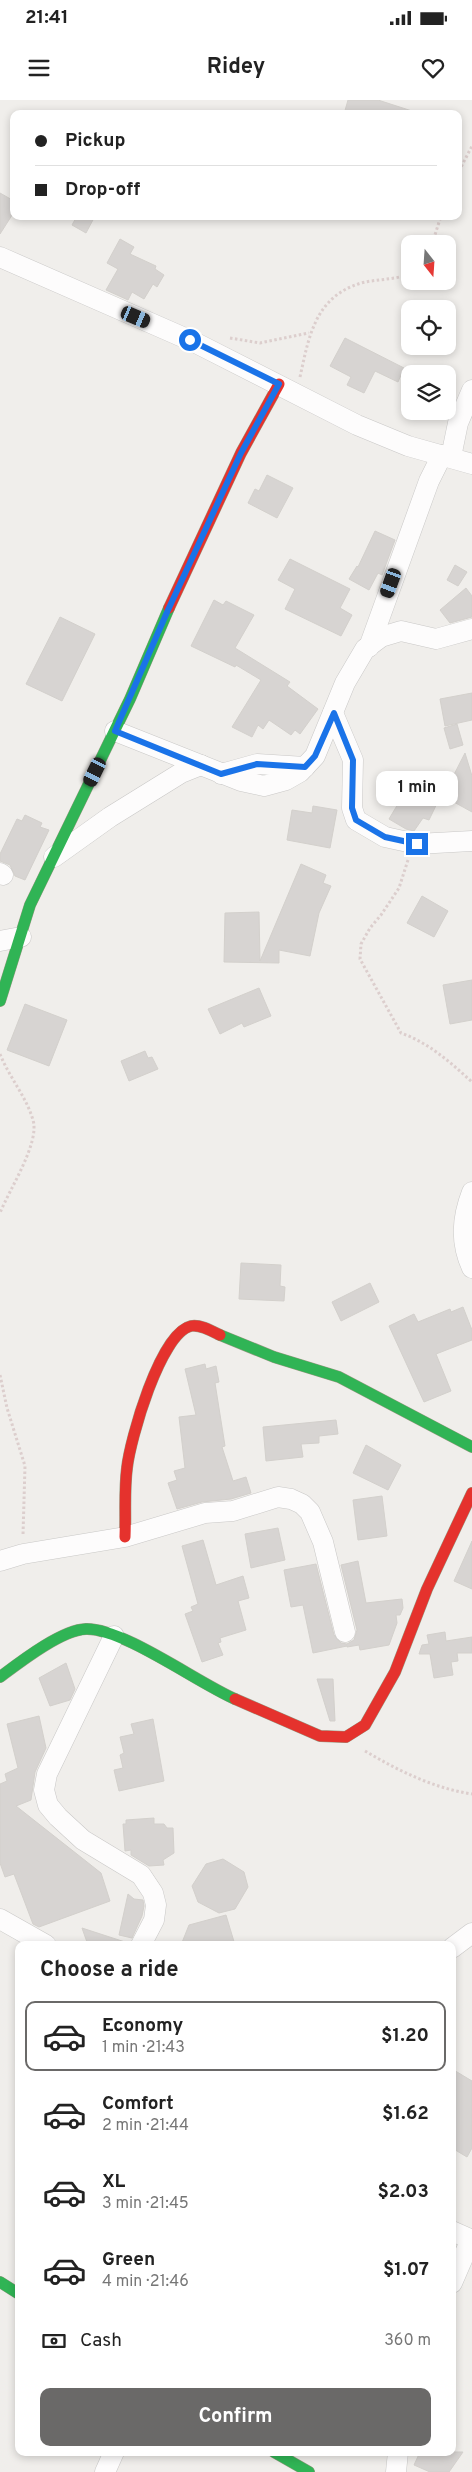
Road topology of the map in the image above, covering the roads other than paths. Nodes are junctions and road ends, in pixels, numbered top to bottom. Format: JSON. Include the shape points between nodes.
{"nodes":[{"id":1,"x":0,"y":257,"type":"edge"},
{"id":2,"x":288,"y":388,"type":"junction"},
{"id":3,"x":472,"y":390,"type":"edge"},
{"id":4,"x":446,"y":456,"type":"junction"},
{"id":5,"x":472,"y":464,"type":"edge"},
{"id":6,"x":472,"y":629,"type":"edge"},
{"id":7,"x":369,"y":647,"type":"junction"},
{"id":8,"x":334,"y":713,"type":"junction"},
{"id":9,"x":115,"y":731,"type":"junction"},
{"id":10,"x":201,"y":764,"type":"junction"},
{"id":11,"x":472,"y":841,"type":"edge"},
{"id":12,"x":54,"y":857,"type":"junction"},
{"id":13,"x":21,"y":937,"type":"junction"},
{"id":14,"x":0,"y":941,"type":"edge"},
{"id":15,"x":0,"y":1001,"type":"edge"},
{"id":16,"x":472,"y":1192,"type":"edge"},
{"id":17,"x":472,"y":1268,"type":"edge"},
{"id":18,"x":472,"y":1447,"type":"edge"},
{"id":19,"x":472,"y":1493,"type":"edge"},
{"id":20,"x":125,"y":1537,"type":"junction"},
{"id":21,"x":0,"y":1561,"type":"edge"},
{"id":22,"x":345,"y":1632,"type":"dead end"},
{"id":23,"x":114,"y":1636,"type":"junction"},
{"id":24,"x":0,"y":1677,"type":"edge"},
{"id":25,"x":0,"y":1919,"type":"edge"},
{"id":26,"x":472,"y":1933,"type":"edge"},
{"id":27,"x":39,"y":1941,"type":"edge"},
{"id":28,"x":143,"y":1941,"type":"edge"},
{"id":29,"x":456,"y":1945,"type":"edge"},
{"id":30,"x":456,"y":2232,"type":"edge"},
{"id":31,"x":471,"y":2239,"type":"edge"},
{"id":32,"x":456,"y":2274,"type":"edge"},
{"id":33,"x":0,"y":2282,"type":"edge"},
{"id":34,"x":15,"y":2291,"type":"edge"},
{"id":35,"x":112,"y":2456,"type":"edge"},
{"id":36,"x":281,"y":2456,"type":"edge"},
{"id":37,"x":398,"y":2456,"type":"edge"},
{"id":38,"x":105,"y":2472,"type":"edge"},
{"id":39,"x":309,"y":2472,"type":"edge"},
{"id":40,"x":396,"y":2472,"type":"edge"}],
"edges":[{"from":1,"to":2,"type":"street","via":[[190,340]]},
{"from":2,"to":4,"type":"street","via":[[357,425],[408,446]]},
{"from":2,"to":9,"type":"street","via":[[241,453]]},
{"from":3,"to":4,"type":"street"},
{"from":4,"to":5,"type":"street"},
{"from":4,"to":7,"type":"street","via":[[428,481]]},
{"from":6,"to":7,"type":"street","via":[[436,639],[401,631],[381,637]]},
{"from":7,"to":8,"type":"street","via":[[345,683]]},
{"from":8,"to":10,"type":"street","via":[[315,756],[305,767],[257,764],[221,774]]},
{"from":8,"to":11,"type":"street","via":[[353,760],[352,808],[356,820],[385,837],[417,844]]},
{"from":9,"to":10,"type":"street"},
{"from":9,"to":12,"type":"street"},
{"from":10,"to":12,"type":"street","via":[[181,772]]},
{"from":12,"to":13,"type":"street","via":[[30,905]]},
{"from":13,"to":14,"type":"street"},
{"from":13,"to":15,"type":"street"},
{"from":16,"to":17,"type":"street","via":[[464,1214],[464,1235],[465,1253]]},
{"from":18,"to":20,"type":"street","via":[[339,1377],[274,1357],[202,1327],[190,1326],[172,1342],[148,1386],[135,1426],[127,1467]]},
{"from":19,"to":23,"type":"street","via":[[427,1589],[395,1672],[365,1725],[346,1736],[320,1736],[217,1691],[140,1647]]},
{"from":20,"to":21,"type":"street"},
{"from":20,"to":22,"type":"street","via":[[205,1513],[233,1511],[278,1497],[291,1499],[310,1512],[323,1542]]},
{"from":23,"to":24,"type":"street","via":[[86,1629],[62,1637],[27,1656]]},
{"from":23,"to":28,"type":"street","via":[[47,1774],[44,1790],[48,1805],[58,1817],[83,1840],[141,1875],[153,1893],[156,1905],[154,1920]]},
{"from":25,"to":27,"type":"street"},
{"from":26,"to":29,"type":"street"},
{"from":30,"to":31,"type":"street"},
{"from":31,"to":32,"type":"street"},
{"from":33,"to":34,"type":"street"},
{"from":35,"to":38,"type":"street"},
{"from":36,"to":39,"type":"street"},
{"from":37,"to":40,"type":"street"}]}
